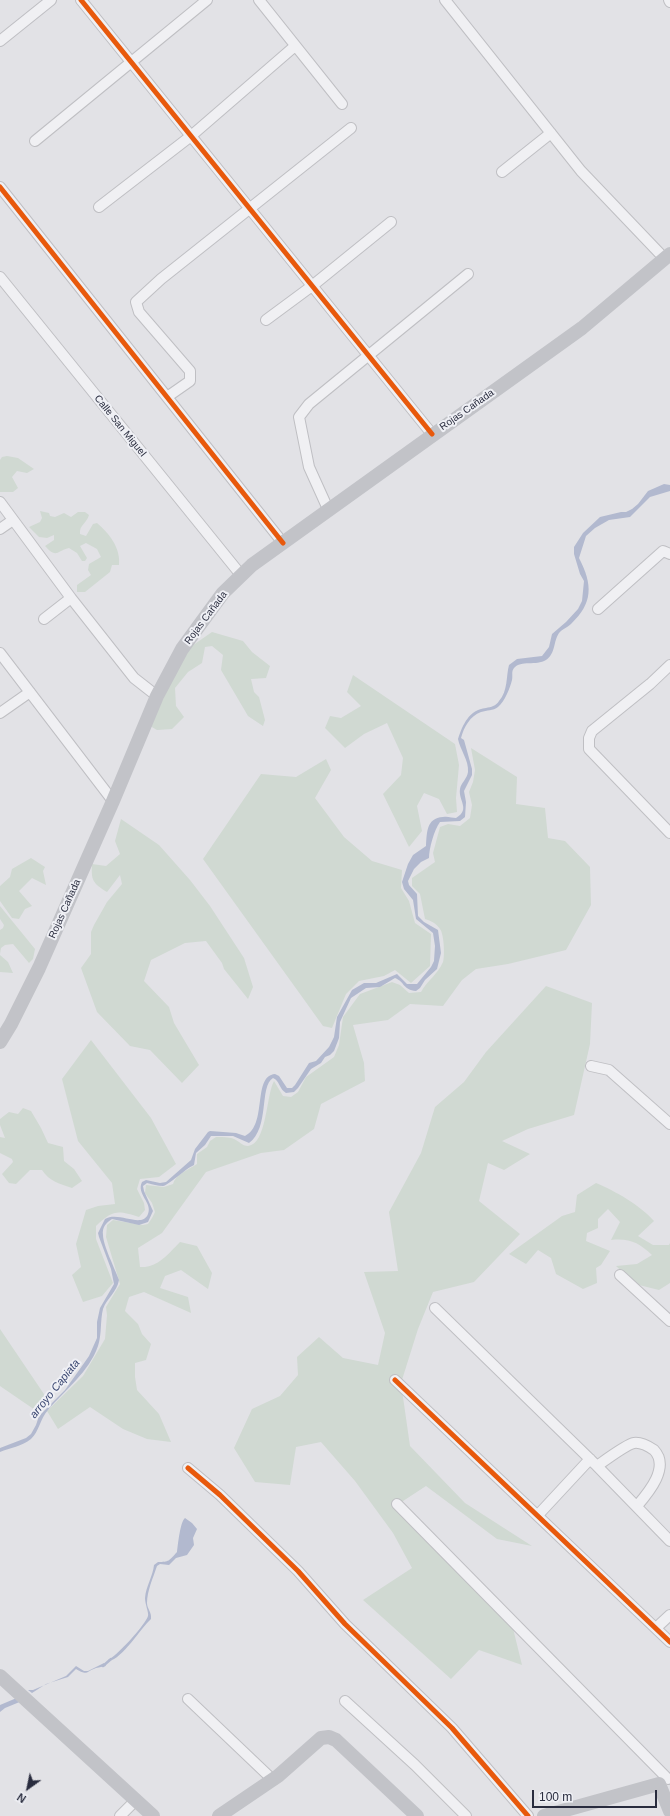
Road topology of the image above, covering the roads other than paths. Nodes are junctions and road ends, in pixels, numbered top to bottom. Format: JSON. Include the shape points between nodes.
{"nodes":[{"id":1,"x":51,"y":0,"type":"edge"},
{"id":2,"x":81,"y":0,"type":"edge"},
{"id":3,"x":207,"y":0,"type":"edge"},
{"id":4,"x":259,"y":0,"type":"edge"},
{"id":5,"x":445,"y":0,"type":"edge"},
{"id":6,"x":0,"y":41,"type":"edge"},
{"id":7,"x":295,"y":46,"type":"junction"},
{"id":8,"x":131,"y":62,"type":"junction"},
{"id":9,"x":342,"y":104,"type":"dead end"},
{"id":10,"x":351,"y":128,"type":"dead end"},
{"id":11,"x":551,"y":133,"type":"junction"},
{"id":12,"x":191,"y":136,"type":"junction"},
{"id":13,"x":35,"y":141,"type":"dead end"},
{"id":14,"x":502,"y":172,"type":"dead end"},
{"id":15,"x":0,"y":187,"type":"edge"},
{"id":16,"x":100,"y":207,"type":"dead end"},
{"id":17,"x":250,"y":209,"type":"junction"},
{"id":18,"x":391,"y":222,"type":"dead end"},
{"id":19,"x":667,"y":256,"type":"edge"},
{"id":20,"x":468,"y":274,"type":"dead end"},
{"id":21,"x":0,"y":277,"type":"edge"},
{"id":22,"x":312,"y":286,"type":"junction"},
{"id":23,"x":266,"y":320,"type":"dead end"},
{"id":24,"x":369,"y":356,"type":"junction"},
{"id":25,"x":167,"y":397,"type":"junction"},
{"id":26,"x":432,"y":434,"type":"junction"},
{"id":27,"x":0,"y":502,"type":"edge"},
{"id":28,"x":328,"y":510,"type":"junction"},
{"id":29,"x":13,"y":520,"type":"junction"},
{"id":30,"x":0,"y":529,"type":"edge"},
{"id":31,"x":283,"y":542,"type":"junction"},
{"id":32,"x":670,"y":554,"type":"edge"},
{"id":33,"x":241,"y":575,"type":"junction"},
{"id":34,"x":71,"y":598,"type":"junction"},
{"id":35,"x":598,"y":609,"type":"dead end"},
{"id":36,"x":44,"y":619,"type":"dead end"},
{"id":37,"x":0,"y":653,"type":"edge"},
{"id":38,"x":670,"y":665,"type":"edge"},
{"id":39,"x":30,"y":692,"type":"junction"},
{"id":40,"x":157,"y":696,"type":"junction"},
{"id":41,"x":0,"y":713,"type":"edge"},
{"id":42,"x":113,"y":801,"type":"junction"},
{"id":43,"x":670,"y":833,"type":"edge"},
{"id":44,"x":0,"y":1042,"type":"edge"},
{"id":45,"x":591,"y":1066,"type":"dead end"},
{"id":46,"x":670,"y":1124,"type":"edge"},
{"id":47,"x":620,"y":1275,"type":"dead end"},
{"id":48,"x":435,"y":1308,"type":"dead end"},
{"id":49,"x":670,"y":1320,"type":"edge"},
{"id":50,"x":395,"y":1380,"type":"dead end"},
{"id":51,"x":593,"y":1462,"type":"junction"},
{"id":52,"x":188,"y":1468,"type":"dead end"},
{"id":53,"x":397,"y":1504,"type":"dead end"},
{"id":54,"x":637,"y":1506,"type":"junction"},
{"id":55,"x":538,"y":1515,"type":"junction"},
{"id":56,"x":670,"y":1541,"type":"edge"},
{"id":57,"x":670,"y":1615,"type":"edge"},
{"id":58,"x":656,"y":1628,"type":"junction"},
{"id":59,"x":670,"y":1642,"type":"edge"},
{"id":60,"x":0,"y":1676,"type":"edge"},
{"id":61,"x":188,"y":1699,"type":"dead end"},
{"id":62,"x":346,"y":1701,"type":"dead end"},
{"id":63,"x":273,"y":1780,"type":"junction"},
{"id":64,"x":666,"y":1785,"type":"edge"},
{"id":65,"x":136,"y":1800,"type":"junction"},
{"id":66,"x":670,"y":1811,"type":"edge"},
{"id":67,"x":120,"y":1816,"type":"edge"},
{"id":68,"x":153,"y":1816,"type":"edge"},
{"id":69,"x":219,"y":1816,"type":"edge"},
{"id":70,"x":417,"y":1816,"type":"edge"},
{"id":71,"x":466,"y":1816,"type":"edge"},
{"id":72,"x":528,"y":1816,"type":"edge"},
{"id":73,"x":544,"y":1816,"type":"edge"}],
"edges":[{"from":1,"to":6,"type":"street"},
{"from":2,"to":8,"type":"street"},
{"from":3,"to":8,"type":"street"},
{"from":4,"to":7,"type":"street"},
{"from":5,"to":11,"type":"street"},
{"from":7,"to":9,"type":"street"},
{"from":7,"to":12,"type":"street"},
{"from":8,"to":12,"type":"street"},
{"from":8,"to":13,"type":"street"},
{"from":10,"to":17,"type":"street"},
{"from":11,"to":14,"type":"street"},
{"from":11,"to":19,"type":"street","via":[[580,171]]},
{"from":12,"to":16,"type":"street"},
{"from":12,"to":17,"type":"street"},
{"from":15,"to":25,"type":"street"},
{"from":17,"to":22,"type":"street"},
{"from":17,"to":25,"type":"street","via":[[136,302],[139,312],[190,371],[190,381]]},
{"from":18,"to":22,"type":"street"},
{"from":19,"to":26,"type":"main road","name":"Rojas Cañada","via":[[582,328]]},
{"from":20,"to":24,"type":"street"},
{"from":21,"to":33,"type":"street","name":"Calle San Miguel"},
{"from":22,"to":23,"type":"street"},
{"from":22,"to":24,"type":"street"},
{"from":24,"to":26,"type":"street"},
{"from":24,"to":28,"type":"street","via":[[309,404],[299,417],[309,467]]},
{"from":25,"to":31,"type":"street"},
{"from":26,"to":28,"type":"main road","name":"Rojas Cañada"},
{"from":27,"to":29,"type":"street"},
{"from":28,"to":31,"type":"main road","name":"Rojas Cañada"},
{"from":29,"to":30,"type":"street"},
{"from":29,"to":34,"type":"street"},
{"from":31,"to":33,"type":"main road","name":"Rojas Cañada"},
{"from":32,"to":35,"type":"street","via":[[664,551]]},
{"from":33,"to":40,"type":"main road","name":"Rojas Cañada","via":[[200,623],[182,649]]},
{"from":34,"to":36,"type":"street"},
{"from":34,"to":40,"type":"street","via":[[134,678]]},
{"from":37,"to":39,"type":"street"},
{"from":38,"to":43,"type":"street","via":[[592,731],[589,748]]},
{"from":39,"to":41,"type":"street"},
{"from":39,"to":42,"type":"street"},
{"from":40,"to":42,"type":"main road","name":"Rojas Cañada"},
{"from":42,"to":44,"type":"main road","name":"Rojas Cañada","via":[[39,968]]},
{"from":45,"to":46,"type":"street","via":[[608,1070]]},
{"from":47,"to":49,"type":"street"},
{"from":48,"to":51,"type":"street"},
{"from":50,"to":55,"type":"street"},
{"from":51,"to":54,"type":"street"},
{"from":51,"to":54,"type":"street","via":[[632,1443],[642,1443],[660,1456],[663,1465],[661,1478]]},
{"from":51,"to":55,"type":"street"},
{"from":52,"to":72,"type":"street","via":[[220,1495],[298,1571],[345,1624],[452,1728]]},
{"from":53,"to":64,"type":"street"},
{"from":54,"to":56,"type":"street"},
{"from":55,"to":58,"type":"street"},
{"from":57,"to":58,"type":"street"},
{"from":58,"to":59,"type":"street"},
{"from":60,"to":65,"type":"main road"},
{"from":61,"to":63,"type":"street"},
{"from":62,"to":71,"type":"street"},
{"from":63,"to":69,"type":"main road"},
{"from":63,"to":70,"type":"main road","via":[[321,1738],[329,1737],[336,1740]]},
{"from":64,"to":66,"type":"main road"},
{"from":64,"to":73,"type":"main road"},
{"from":65,"to":67,"type":"street"},
{"from":65,"to":68,"type":"main road"}]}
